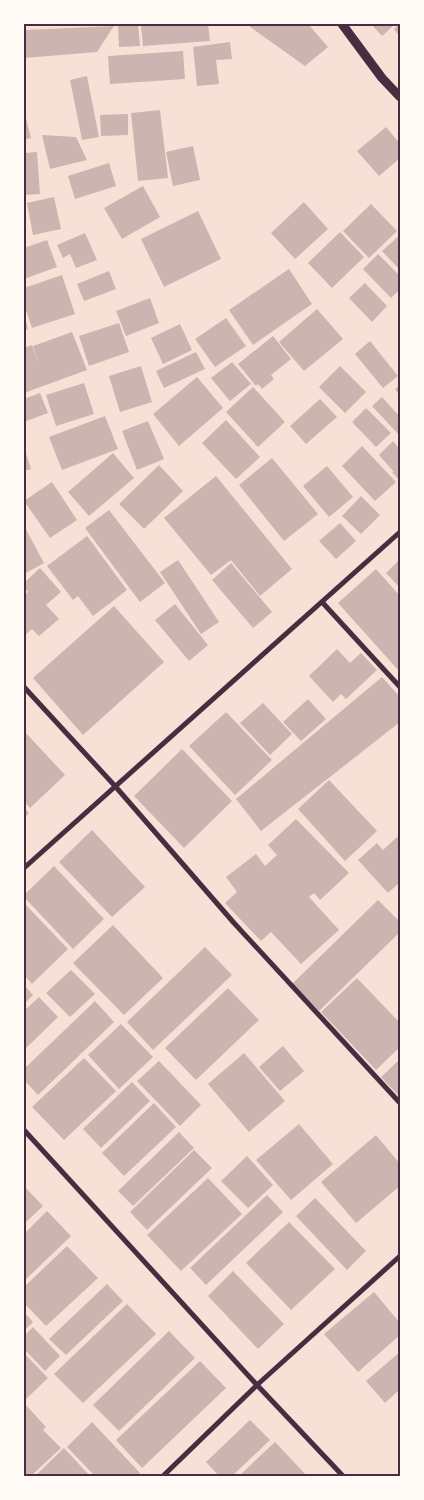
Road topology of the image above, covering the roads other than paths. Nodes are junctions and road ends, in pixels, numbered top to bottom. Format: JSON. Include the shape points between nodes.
{"nodes":[{"id":1,"x":342,"y":24,"type":"edge"},
{"id":2,"x":400,"y":97,"type":"edge"},
{"id":3,"x":400,"y":532,"type":"edge"},
{"id":4,"x":322,"y":602,"type":"junction"},
{"id":5,"x":24,"y":687,"type":"edge"},
{"id":6,"x":400,"y":687,"type":"edge"},
{"id":7,"x":115,"y":786,"type":"junction"},
{"id":8,"x":24,"y":868,"type":"edge"},
{"id":9,"x":400,"y":1103,"type":"edge"},
{"id":10,"x":24,"y":1130,"type":"edge"},
{"id":11,"x":400,"y":1256,"type":"edge"},
{"id":12,"x":257,"y":1385,"type":"junction"},
{"id":13,"x":163,"y":1476,"type":"edge"},
{"id":14,"x":343,"y":1476,"type":"edge"}],
"edges":[{"from":1,"to":2,"type":"street"},
{"from":3,"to":4,"type":"street"},
{"from":4,"to":6,"type":"street"},
{"from":4,"to":7,"type":"street"},
{"from":5,"to":7,"type":"street"},
{"from":7,"to":8,"type":"street"},
{"from":7,"to":9,"type":"street","via":[[234,923]]},
{"from":10,"to":12,"type":"street"},
{"from":11,"to":12,"type":"street"},
{"from":12,"to":13,"type":"street"},
{"from":12,"to":14,"type":"street"}]}
